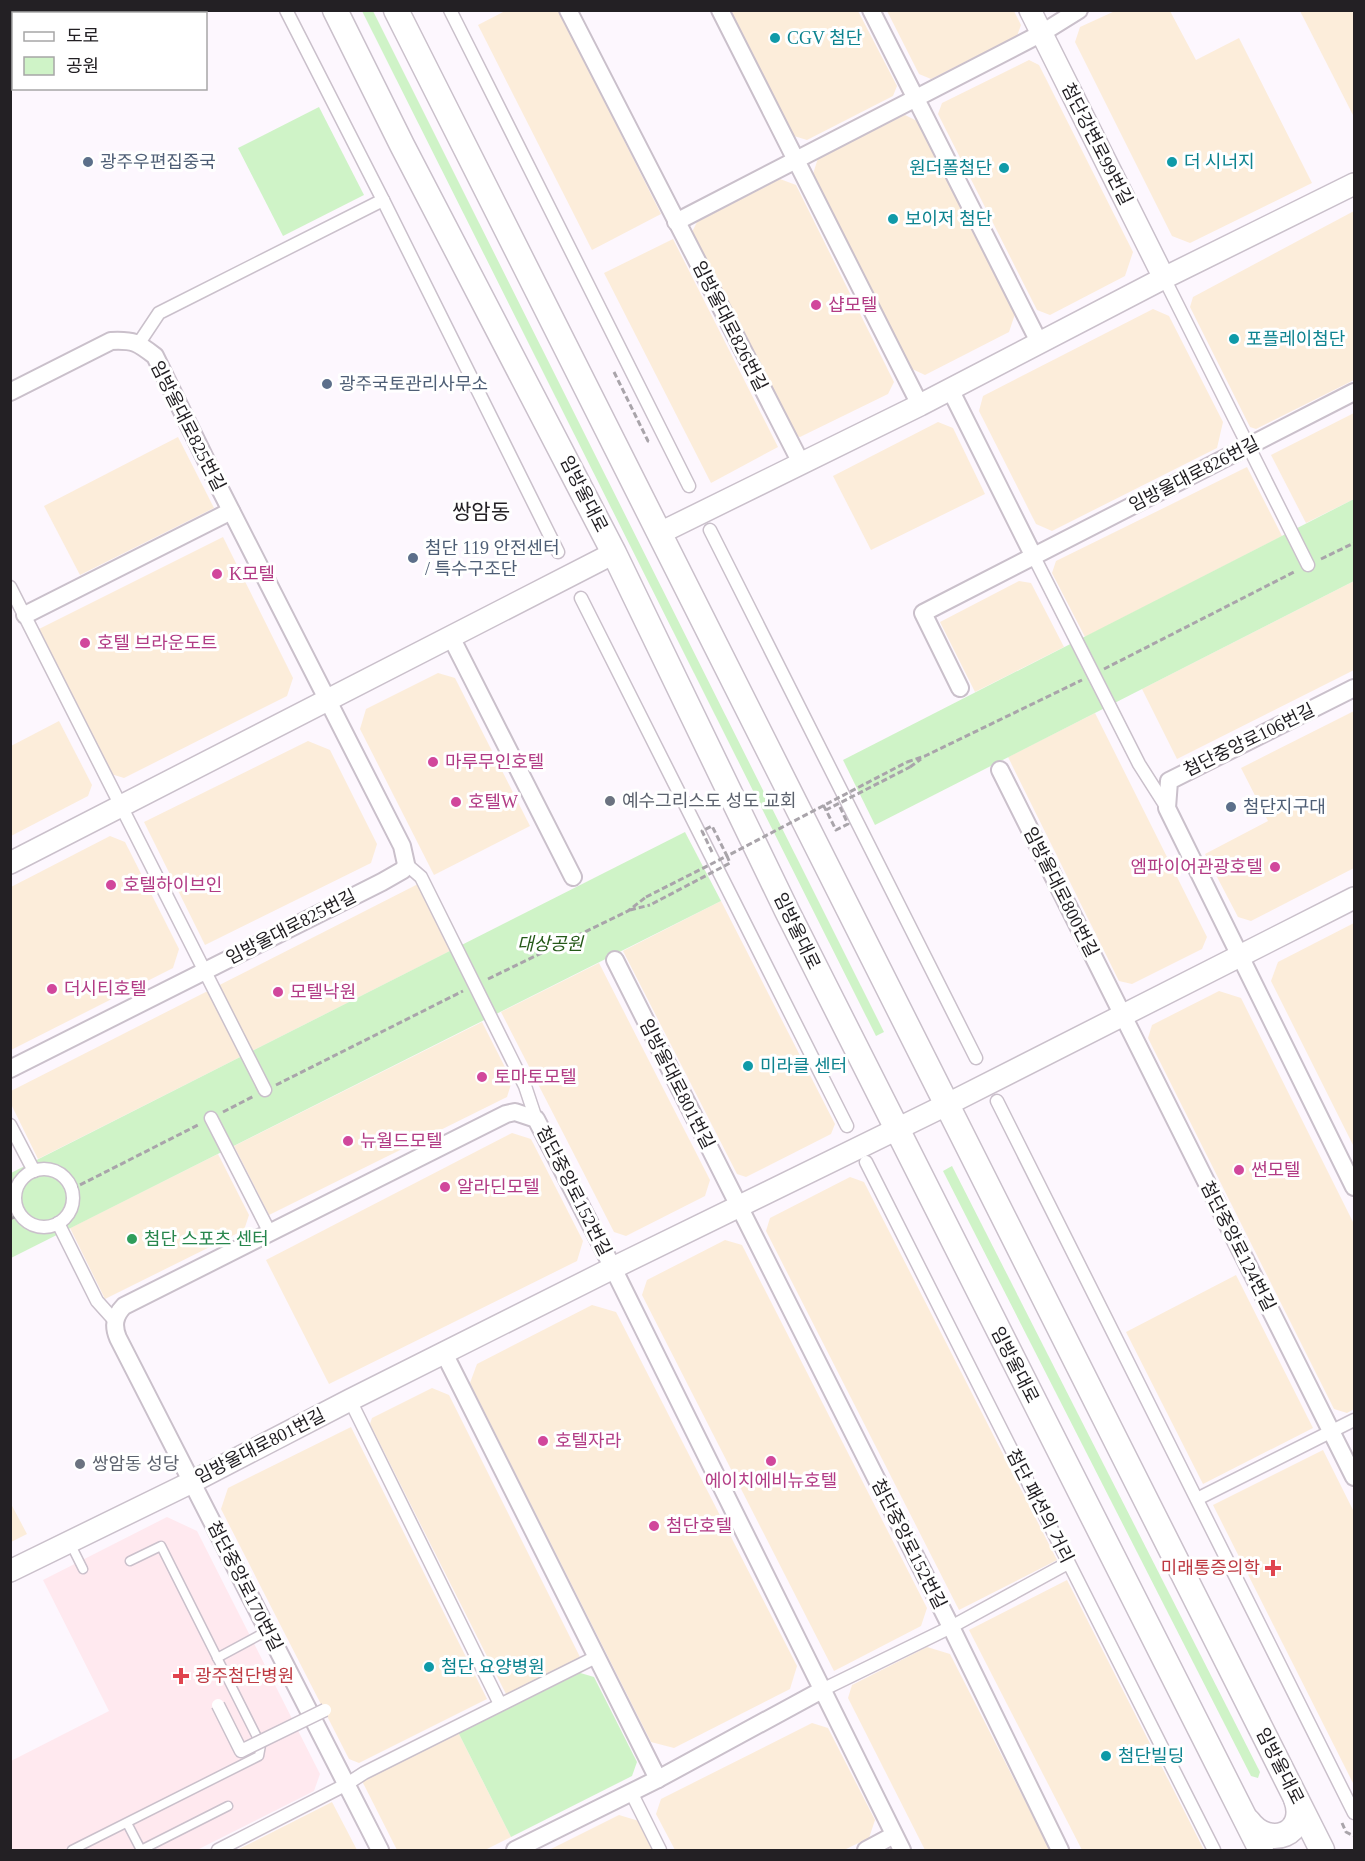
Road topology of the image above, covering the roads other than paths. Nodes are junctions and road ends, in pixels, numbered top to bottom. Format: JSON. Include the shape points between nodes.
{"nodes":[{"id":1,"x":286,"y":10,"type":"edge"},
{"id":2,"x":335,"y":10,"type":"edge"},
{"id":3,"x":396,"y":10,"type":"edge"},
{"id":4,"x":450,"y":10,"type":"edge"},
{"id":5,"x":568,"y":10,"type":"edge"},
{"id":6,"x":720,"y":10,"type":"edge"},
{"id":7,"x":871,"y":10,"type":"edge"},
{"id":8,"x":1030,"y":10,"type":"edge"},
{"id":9,"x":1079,"y":10,"type":"edge"},
{"id":10,"x":1042,"y":33,"type":"junction"},
{"id":11,"x":917,"y":98,"type":"junction"},
{"id":12,"x":795,"y":160,"type":"junction"},
{"id":13,"x":1354,"y":184,"type":"edge"},
{"id":14,"x":383,"y":200,"type":"junction"},
{"id":15,"x":676,"y":222,"type":"junction"},
{"id":16,"x":1164,"y":278,"type":"junction"},
{"id":17,"x":1039,"y":342,"type":"junction"},
{"id":18,"x":139,"y":343,"type":"junction"},
{"id":19,"x":950,"y":388,"type":"junction"},
{"id":20,"x":10,"y":392,"type":"edge"},
{"id":21,"x":1354,"y":392,"type":"edge"},
{"id":22,"x":920,"y":405,"type":"junction"},
{"id":23,"x":1248,"y":446,"type":"junction"},
{"id":24,"x":801,"y":463,"type":"junction"},
{"id":25,"x":689,"y":486,"type":"dead end"},
{"id":26,"x":231,"y":511,"type":"junction"},
{"id":27,"x":710,"y":530,"type":"dead end"},
{"id":28,"x":660,"y":533,"type":"junction"},
{"id":29,"x":558,"y":552,"type":"dead end"},
{"id":30,"x":614,"y":553,"type":"junction"},
{"id":31,"x":1034,"y":557,"type":"junction"},
{"id":32,"x":1308,"y":565,"type":"road end"},
{"id":33,"x":10,"y":587,"type":"edge"},
{"id":34,"x":581,"y":598,"type":"dead end"},
{"id":35,"x":25,"y":615,"type":"junction"},
{"id":36,"x":451,"y":637,"type":"junction"},
{"id":37,"x":960,"y":688,"type":"dead end"},
{"id":38,"x":1354,"y":688,"type":"edge"},
{"id":39,"x":328,"y":701,"type":"junction"},
{"id":40,"x":1000,"y":770,"type":"dead end"},
{"id":41,"x":121,"y":806,"type":"junction"},
{"id":42,"x":1167,"y":808,"type":"junction"},
{"id":43,"x":10,"y":863,"type":"edge"},
{"id":44,"x":406,"y":864,"type":"junction"},
{"id":45,"x":573,"y":877,"type":"dead end"},
{"id":46,"x":1354,"y":898,"type":"edge"},
{"id":47,"x":1240,"y":956,"type":"junction"},
{"id":48,"x":615,"y":960,"type":"dead end"},
{"id":49,"x":205,"y":971,"type":"junction"},
{"id":50,"x":1122,"y":1015,"type":"junction"},
{"id":51,"x":976,"y":1058,"type":"dead end"},
{"id":52,"x":10,"y":1069,"type":"edge"},
{"id":53,"x":265,"y":1090,"type":"road end"},
{"id":54,"x":997,"y":1101,"type":"dead end"},
{"id":55,"x":946,"y":1105,"type":"junction"},
{"id":56,"x":211,"y":1118,"type":"road end"},
{"id":57,"x":537,"y":1119,"type":"junction"},
{"id":58,"x":10,"y":1125,"type":"edge"},
{"id":59,"x":847,"y":1126,"type":"dead end"},
{"id":60,"x":896,"y":1129,"type":"junction"},
{"id":61,"x":866,"y":1162,"type":"dead end"},
{"id":62,"x":34,"y":1172,"type":"junction"},
{"id":63,"x":1354,"y":1187,"type":"edge"},
{"id":64,"x":739,"y":1207,"type":"junction"},
{"id":65,"x":16,"y":1217,"type":"edge"},
{"id":66,"x":58,"y":1223,"type":"junction"},
{"id":67,"x":270,"y":1233,"type":"junction"},
{"id":68,"x":613,"y":1268,"type":"junction"},
{"id":69,"x":115,"y":1321,"type":"junction"},
{"id":70,"x":444,"y":1353,"type":"junction"},
{"id":71,"x":350,"y":1400,"type":"junction"},
{"id":72,"x":1354,"y":1419,"type":"edge"},
{"id":73,"x":1331,"y":1431,"type":"junction"},
{"id":74,"x":1354,"y":1477,"type":"edge"},
{"id":75,"x":192,"y":1482,"type":"junction"},
{"id":76,"x":1197,"y":1500,"type":"junction"},
{"id":77,"x":69,"y":1541,"type":"junction"},
{"id":78,"x":130,"y":1561,"type":"dead end"},
{"id":79,"x":1068,"y":1563,"type":"junction"},
{"id":80,"x":83,"y":1569,"type":"dead end"},
{"id":81,"x":10,"y":1571,"type":"edge"},
{"id":82,"x":951,"y":1627,"type":"junction"},
{"id":83,"x":267,"y":1631,"type":"junction"},
{"id":84,"x":596,"y":1657,"type":"junction"},
{"id":85,"x":217,"y":1658,"type":"junction"},
{"id":86,"x":822,"y":1690,"type":"junction"},
{"id":87,"x":500,"y":1704,"type":"junction"},
{"id":88,"x":218,"y":1705,"type":"dead end"},
{"id":89,"x":328,"y":1708,"type":"dead end"},
{"id":90,"x":658,"y":1779,"type":"junction"},
{"id":91,"x":347,"y":1784,"type":"junction"},
{"id":92,"x":631,"y":1792,"type":"junction"},
{"id":93,"x":1294,"y":1794,"type":"junction"},
{"id":94,"x":228,"y":1806,"type":"dead end"},
{"id":95,"x":1354,"y":1813,"type":"edge"},
{"id":96,"x":1245,"y":1817,"type":"junction"},
{"id":97,"x":127,"y":1823,"type":"junction"},
{"id":98,"x":894,"y":1835,"type":"junction"},
{"id":99,"x":87,"y":1847,"type":"edge"},
{"id":100,"x":72,"y":1851,"type":"edge"},
{"id":101,"x":218,"y":1851,"type":"edge"},
{"id":102,"x":380,"y":1851,"type":"edge"},
{"id":103,"x":515,"y":1851,"type":"edge"},
{"id":104,"x":660,"y":1851,"type":"edge"},
{"id":105,"x":866,"y":1851,"type":"edge"},
{"id":106,"x":902,"y":1851,"type":"edge"},
{"id":107,"x":1060,"y":1851,"type":"edge"},
{"id":108,"x":1214,"y":1851,"type":"edge"},
{"id":109,"x":1262,"y":1851,"type":"edge"},
{"id":110,"x":1322,"y":1851,"type":"edge"}],
"edges":[{"from":1,"to":14,"type":"street"},
{"from":2,"to":30,"type":"main road","name":"임방울대로"},
{"from":3,"to":28,"type":"main road","name":"임방울대로"},
{"from":4,"to":25,"type":"street"},
{"from":5,"to":15,"type":"street","name":"임방울대로826번길"},
{"from":6,"to":12,"type":"street"},
{"from":7,"to":11,"type":"street"},
{"from":8,"to":10,"type":"street","name":"첨단강변로99번길"},
{"from":9,"to":10,"type":"street"},
{"from":10,"to":11,"type":"street"},
{"from":10,"to":16,"type":"street","name":"첨단강변로99번길"},
{"from":11,"to":12,"type":"street"},
{"from":11,"to":17,"type":"street"},
{"from":12,"to":15,"type":"street"},
{"from":12,"to":22,"type":"street"},
{"from":13,"to":16,"type":"street"},
{"from":14,"to":18,"type":"street","via":[[159,314]]},
{"from":14,"to":29,"type":"street"},
{"from":15,"to":24,"type":"street","name":"임방울대로826번길"},
{"from":16,"to":17,"type":"street"},
{"from":16,"to":23,"type":"street"},
{"from":17,"to":19,"type":"street"},
{"from":18,"to":20,"type":"street","name":"임방울대로825번길","via":[[111,340]]},
{"from":18,"to":26,"type":"street","name":"임방울대로825번길","via":[[155,356]]},
{"from":19,"to":22,"type":"street"},
{"from":19,"to":31,"type":"street"},
{"from":21,"to":23,"type":"street","name":"임방울대로826번길"},
{"from":22,"to":24,"type":"street"},
{"from":23,"to":31,"type":"street","name":"임방울대로826번길"},
{"from":23,"to":32,"type":"street"},
{"from":24,"to":28,"type":"street"},
{"from":26,"to":35,"type":"street","name":"임방울대로825번길"},
{"from":26,"to":39,"type":"street","name":"임방울대로825번길"},
{"from":27,"to":51,"type":"street"},
{"from":28,"to":55,"type":"main road","name":"임방울대로"},
{"from":30,"to":36,"type":"street"},
{"from":30,"to":60,"type":"main road","name":"임방울대로"},
{"from":31,"to":37,"type":"street","name":"임방울대로826번길","via":[[923,613]]},
{"from":31,"to":42,"type":"street","via":[[1139,764]]},
{"from":33,"to":35,"type":"street"},
{"from":34,"to":59,"type":"street"},
{"from":35,"to":41,"type":"street"},
{"from":36,"to":39,"type":"street"},
{"from":36,"to":45,"type":"street"},
{"from":38,"to":42,"type":"street","name":"첨단중앙로106번길","via":[[1168,780]]},
{"from":39,"to":41,"type":"street"},
{"from":39,"to":44,"type":"street","name":"임방울대로825번길","via":[[402,846]]},
{"from":40,"to":50,"type":"street","name":"임방울대로800번길"},
{"from":41,"to":43,"type":"street"},
{"from":41,"to":49,"type":"street"},
{"from":42,"to":47,"type":"street"},
{"from":44,"to":49,"type":"street","name":"임방울대로825번길","via":[[381,882]]},
{"from":44,"to":57,"type":"street","via":[[421,877],[525,1086]]},
{"from":46,"to":47,"type":"street"},
{"from":47,"to":50,"type":"street"},
{"from":47,"to":63,"type":"street"},
{"from":48,"to":64,"type":"street","name":"임방울대로801번길"},
{"from":49,"to":52,"type":"street","name":"임방울대로825번길"},
{"from":49,"to":53,"type":"street"},
{"from":50,"to":55,"type":"street"},
{"from":50,"to":73,"type":"street","name":"첨단중앙로124번길"},
{"from":54,"to":76,"type":"street"},
{"from":55,"to":60,"type":"street"},
{"from":55,"to":93,"type":"main road","name":"임방울대로"},
{"from":56,"to":67,"type":"street"},
{"from":57,"to":67,"type":"street","name":"첨단중앙로152번길","via":[[515,1112],[506,1114]]},
{"from":57,"to":68,"type":"street","name":"첨단중앙로152번길"},
{"from":58,"to":62,"type":"street"},
{"from":60,"to":64,"type":"street","name":"임방울대로801번길"},
{"from":60,"to":96,"type":"main road","name":"임방울대로"},
{"from":61,"to":79,"type":"street","name":"첨단 패션의 거리"},
{"from":62,"to":65,"type":"street","via":[[25,1177],[17,1191]]},
{"from":62,"to":66,"type":"street","via":[[56,1172],[72,1189],[72,1206]]},
{"from":64,"to":68,"type":"street","name":"임방울대로801번길"},
{"from":64,"to":82,"type":"street","name":"첨단중앙로152번길"},
{"from":65,"to":66,"type":"street","via":[[41,1227]]},
{"from":66,"to":69,"type":"street","via":[[97,1301]]},
{"from":67,"to":69,"type":"street","name":"첨단중앙로152번길","via":[[124,1306]]},
{"from":68,"to":70,"type":"street","name":"임방울대로801번길"},
{"from":68,"to":86,"type":"street","name":"첨단중앙로152번길"},
{"from":69,"to":75,"type":"street","via":[[118,1338]]},
{"from":70,"to":71,"type":"street","name":"임방울대로801번길"},
{"from":70,"to":84,"type":"street"},
{"from":71,"to":75,"type":"street","name":"임방울대로801번길"},
{"from":71,"to":87,"type":"street"},
{"from":72,"to":73,"type":"street"},
{"from":73,"to":74,"type":"street","name":"첨단중앙로124번길"},
{"from":73,"to":76,"type":"street"},
{"from":75,"to":77,"type":"street","name":"임방울대로801번길"},
{"from":75,"to":83,"type":"street","name":"첨단중앙로170번길"},
{"from":76,"to":95,"type":"street"},
{"from":77,"to":80,"type":"lane"},
{"from":77,"to":81,"type":"street","name":"임방울대로801번길"},
{"from":78,"to":85,"type":"lane","via":[[161,1545]]},
{"from":79,"to":82,"type":"street"},
{"from":79,"to":108,"type":"street","name":"첨단 패션의 거리"},
{"from":82,"to":86,"type":"street"},
{"from":82,"to":107,"type":"street","name":"첨단중앙로152번길"},
{"from":83,"to":85,"type":"lane"},
{"from":83,"to":91,"type":"street","name":"첨단중앙로170번길"},
{"from":84,"to":87,"type":"street"},
{"from":84,"to":90,"type":"street"},
{"from":85,"to":97,"type":"lane","via":[[261,1745],[260,1756]]},
{"from":86,"to":90,"type":"street"},
{"from":86,"to":98,"type":"street","name":"첨단중앙로152번길"},
{"from":87,"to":91,"type":"street"},
{"from":88,"to":89,"type":"street","bridge":true,"via":[[241,1751]]},
{"from":90,"to":92,"type":"street"},
{"from":91,"to":101,"type":"street"},
{"from":91,"to":102,"type":"street","name":"첨단중앙로170번길"},
{"from":92,"to":103,"type":"street"},
{"from":92,"to":104,"type":"street"},
{"from":93,"to":96,"type":"main road","via":[[1299,1817],[1283,1835],[1266,1836]]},
{"from":93,"to":110,"type":"main road","name":"임방울대로"},
{"from":94,"to":97,"type":"lane","via":[[141,1850]]},
{"from":96,"to":109,"type":"main road","name":"임방울대로"},
{"from":97,"to":99,"type":"lane"},
{"from":98,"to":105,"type":"street"},
{"from":98,"to":106,"type":"street","name":"첨단중앙로152번길"},
{"from":99,"to":100,"type":"lane"}]}
